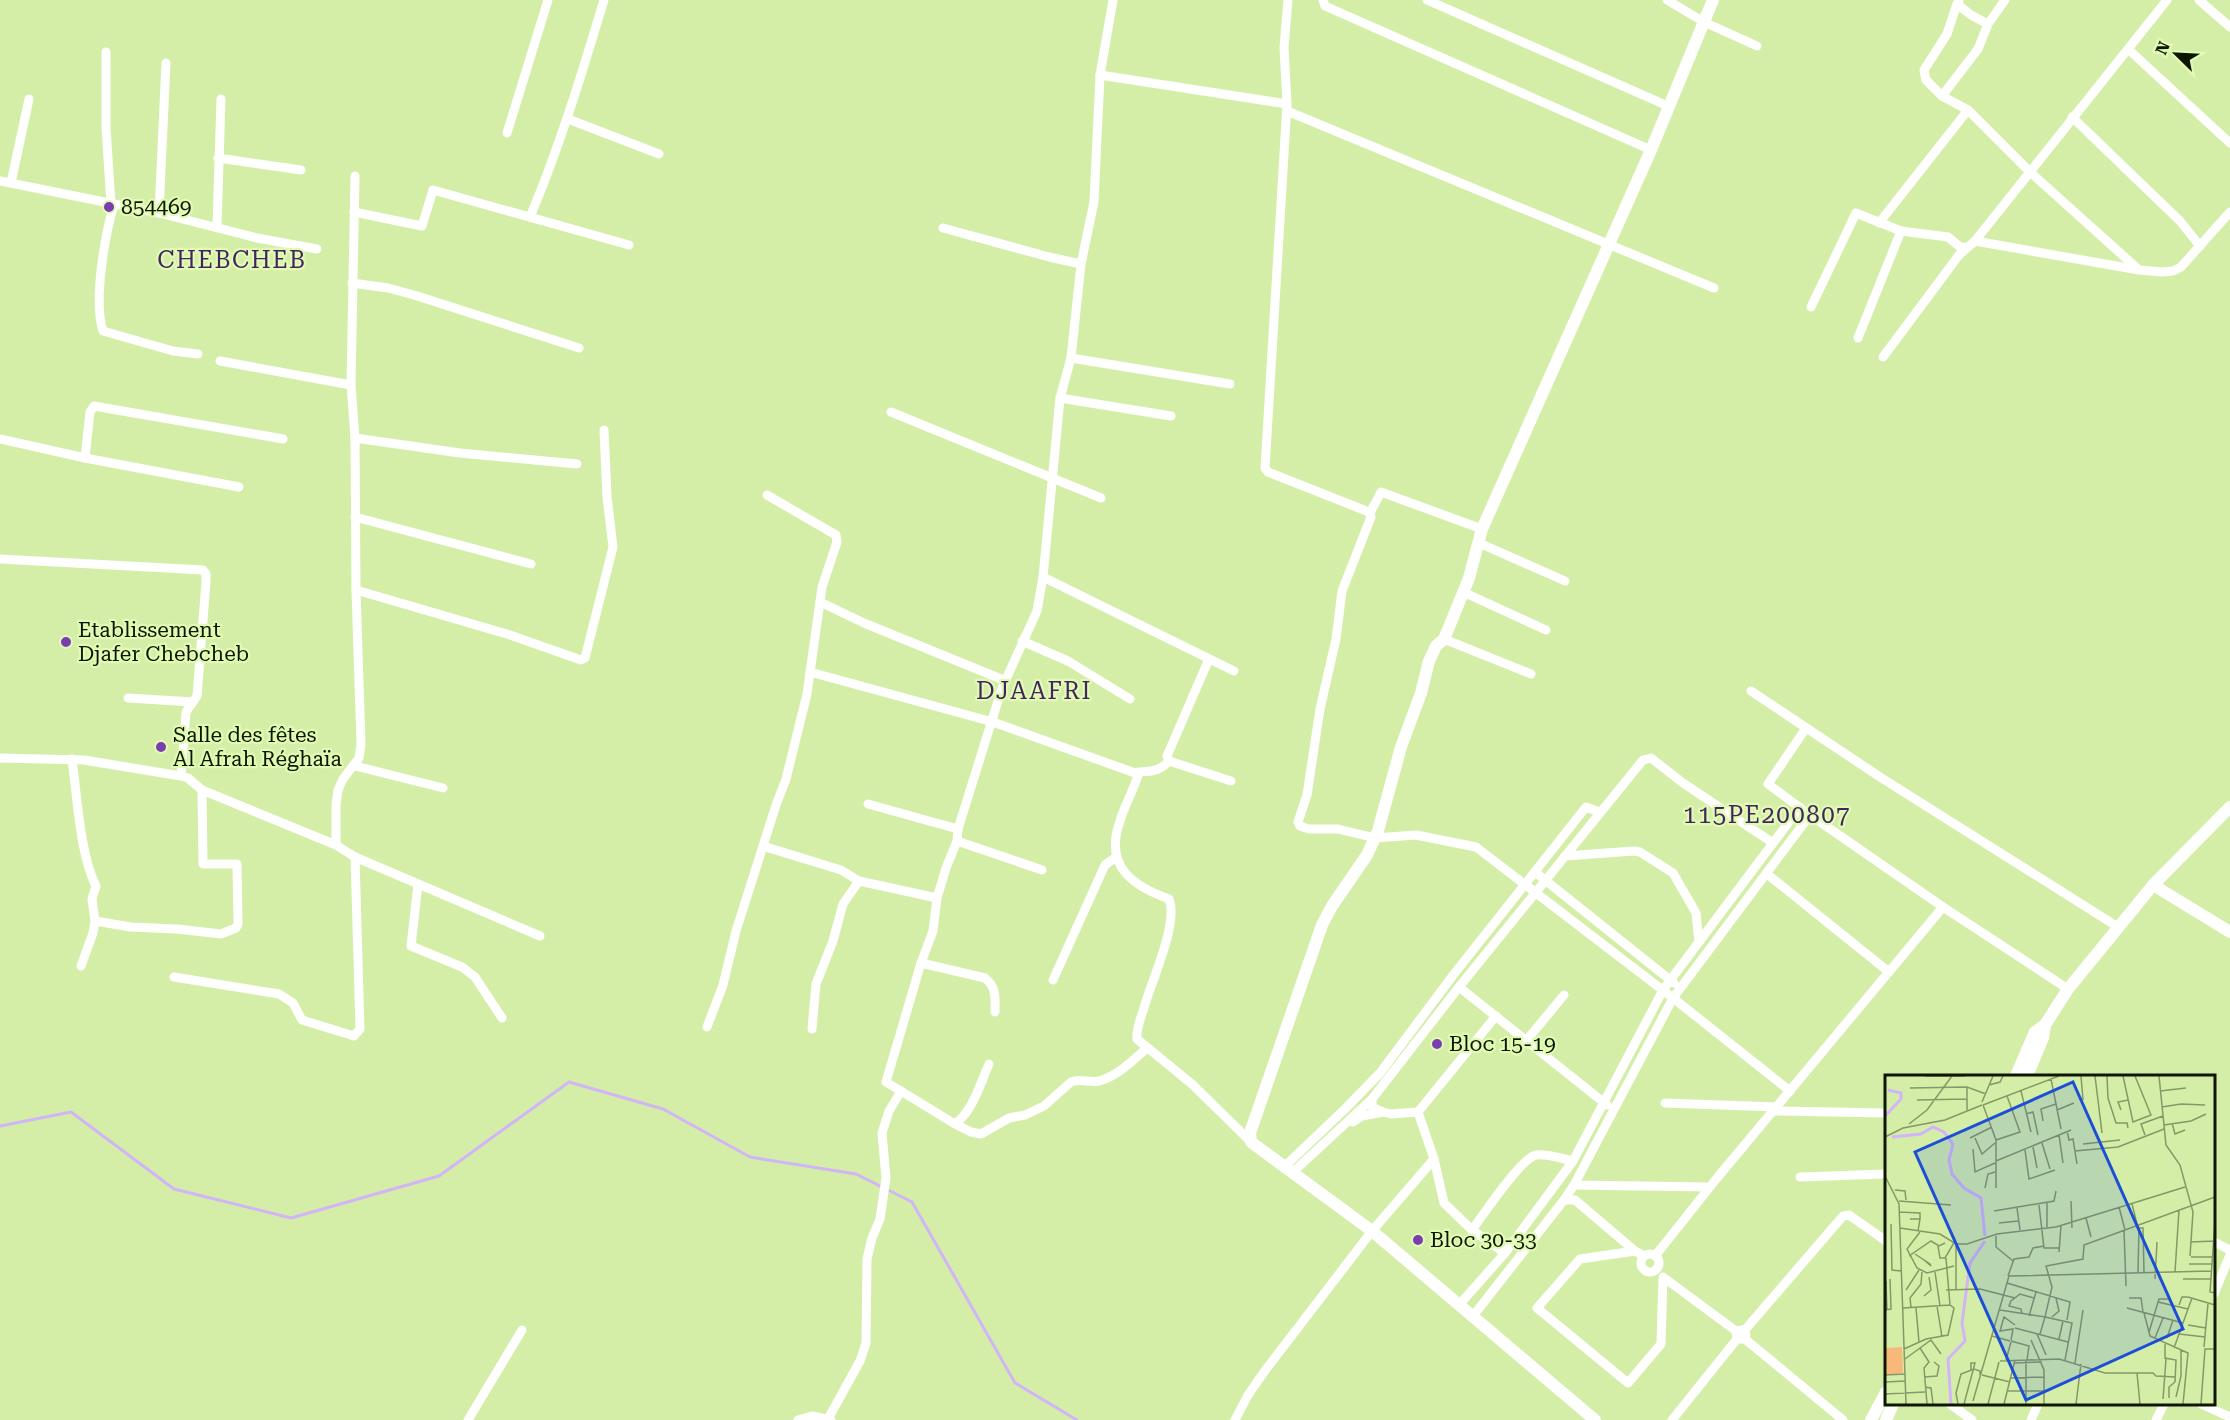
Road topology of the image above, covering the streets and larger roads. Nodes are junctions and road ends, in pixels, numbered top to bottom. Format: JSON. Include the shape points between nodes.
{"nodes":[{"id":1,"x":548,"y":0,"type":"edge"},
{"id":2,"x":604,"y":0,"type":"edge"},
{"id":3,"x":1113,"y":0,"type":"edge"},
{"id":4,"x":1288,"y":0,"type":"edge"},
{"id":5,"x":1323,"y":0,"type":"edge"},
{"id":6,"x":1427,"y":0,"type":"edge"},
{"id":7,"x":1667,"y":0,"type":"edge"},
{"id":8,"x":1713,"y":0,"type":"edge"},
{"id":9,"x":2005,"y":0,"type":"edge"},
{"id":10,"x":2167,"y":0,"type":"edge"},
{"id":11,"x":2199,"y":0,"type":"edge"},
{"id":12,"x":1959,"y":2,"type":"edge"},
{"id":13,"x":1704,"y":22,"type":"junction"},
{"id":14,"x":1988,"y":24,"type":"junction"},
{"id":15,"x":2230,"y":27,"type":"edge"},
{"id":16,"x":1757,"y":46,"type":"dead end"},
{"id":17,"x":2128,"y":49,"type":"junction"},
{"id":18,"x":106,"y":52,"type":"dead end"},
{"id":19,"x":166,"y":63,"type":"dead end"},
{"id":20,"x":1100,"y":75,"type":"junction"},
{"id":21,"x":1942,"y":96,"type":"junction"},
{"id":22,"x":29,"y":99,"type":"dead end"},
{"id":23,"x":221,"y":99,"type":"dead end"},
{"id":24,"x":1668,"y":106,"type":"junction"},
{"id":25,"x":1287,"y":108,"type":"junction"},
{"id":26,"x":1968,"y":110,"type":"junction"},
{"id":27,"x":2072,"y":117,"type":"junction"},
{"id":28,"x":568,"y":119,"type":"junction"},
{"id":29,"x":507,"y":133,"type":"dead end"},
{"id":30,"x":2230,"y":143,"type":"edge"},
{"id":31,"x":1650,"y":150,"type":"junction"},
{"id":32,"x":659,"y":154,"type":"dead end"},
{"id":33,"x":218,"y":158,"type":"junction"},
{"id":34,"x":301,"y":170,"type":"dead end"},
{"id":35,"x":2029,"y":171,"type":"junction"},
{"id":36,"x":355,"y":176,"type":"dead end"},
{"id":37,"x":0,"y":181,"type":"edge"},
{"id":38,"x":11,"y":183,"type":"junction"},
{"id":39,"x":112,"y":204,"type":"junction"},
{"id":40,"x":354,"y":212,"type":"junction"},
{"id":41,"x":2230,"y":212,"type":"edge"},
{"id":42,"x":159,"y":213,"type":"junction"},
{"id":43,"x":530,"y":217,"type":"junction"},
{"id":44,"x":1878,"y":223,"type":"junction"},
{"id":45,"x":217,"y":226,"type":"junction"},
{"id":46,"x":943,"y":228,"type":"dead end"},
{"id":47,"x":1901,"y":231,"type":"junction"},
{"id":48,"x":1975,"y":241,"type":"junction"},
{"id":49,"x":629,"y":245,"type":"dead end"},
{"id":50,"x":1609,"y":245,"type":"junction"},
{"id":51,"x":2200,"y":246,"type":"junction"},
{"id":52,"x":1966,"y":247,"type":"junction"},
{"id":53,"x":317,"y":249,"type":"dead end"},
{"id":54,"x":1081,"y":264,"type":"junction"},
{"id":55,"x":2139,"y":270,"type":"junction"},
{"id":56,"x":352,"y":283,"type":"junction"},
{"id":57,"x":1714,"y":288,"type":"dead end"},
{"id":58,"x":1811,"y":307,"type":"dead end"},
{"id":59,"x":1857,"y":338,"type":"dead end"},
{"id":60,"x":579,"y":348,"type":"dead end"},
{"id":61,"x":198,"y":354,"type":"dead end"},
{"id":62,"x":1883,"y":357,"type":"dead end"},
{"id":63,"x":1071,"y":358,"type":"junction"},
{"id":64,"x":220,"y":361,"type":"dead end"},
{"id":65,"x":1230,"y":384,"type":"dead end"},
{"id":66,"x":351,"y":385,"type":"junction"},
{"id":67,"x":1060,"y":398,"type":"junction"},
{"id":68,"x":891,"y":412,"type":"dead end"},
{"id":69,"x":1171,"y":416,"type":"dead end"},
{"id":70,"x":604,"y":430,"type":"dead end"},
{"id":71,"x":356,"y":438,"type":"junction"},
{"id":72,"x":0,"y":439,"type":"edge"},
{"id":73,"x":283,"y":439,"type":"dead end"},
{"id":74,"x":85,"y":458,"type":"junction"},
{"id":75,"x":577,"y":464,"type":"dead end"},
{"id":76,"x":1052,"y":479,"type":"junction"},
{"id":77,"x":239,"y":487,"type":"dead end"},
{"id":78,"x":767,"y":495,"type":"dead end"},
{"id":79,"x":1101,"y":498,"type":"dead end"},
{"id":80,"x":1370,"y":513,"type":"junction"},
{"id":81,"x":355,"y":517,"type":"junction"},
{"id":82,"x":1482,"y":529,"type":"junction"},
{"id":83,"x":1479,"y":543,"type":"junction"},
{"id":84,"x":0,"y":559,"type":"edge"},
{"id":85,"x":531,"y":564,"type":"dead end"},
{"id":86,"x":1043,"y":577,"type":"junction"},
{"id":87,"x":1565,"y":581,"type":"dead end"},
{"id":88,"x":356,"y":590,"type":"junction"},
{"id":89,"x":1463,"y":592,"type":"junction"},
{"id":90,"x":820,"y":602,"type":"junction"},
{"id":91,"x":1546,"y":630,"type":"dead end"},
{"id":92,"x":1444,"y":639,"type":"junction"},
{"id":93,"x":1022,"y":641,"type":"junction"},
{"id":94,"x":1209,"y":659,"type":"junction"},
{"id":95,"x":810,"y":672,"type":"junction"},
{"id":96,"x":1234,"y":672,"type":"dead end"},
{"id":97,"x":1531,"y":674,"type":"dead end"},
{"id":98,"x":1006,"y":681,"type":"junction"},
{"id":99,"x":1751,"y":691,"type":"dead end"},
{"id":100,"x":128,"y":698,"type":"dead end"},
{"id":101,"x":1130,"y":699,"type":"dead end"},
{"id":102,"x":193,"y":702,"type":"junction"},
{"id":103,"x":993,"y":722,"type":"junction"},
{"id":104,"x":1806,"y":728,"type":"junction"},
{"id":105,"x":0,"y":758,"type":"edge"},
{"id":106,"x":72,"y":759,"type":"junction"},
{"id":107,"x":1169,"y":761,"type":"junction"},
{"id":108,"x":355,"y":766,"type":"junction"},
{"id":109,"x":1139,"y":772,"type":"junction"},
{"id":110,"x":181,"y":776,"type":"junction"},
{"id":111,"x":1231,"y":781,"type":"dead end"},
{"id":112,"x":443,"y":788,"type":"dead end"},
{"id":113,"x":202,"y":790,"type":"junction"},
{"id":114,"x":868,"y":804,"type":"dead end"},
{"id":115,"x":1800,"y":807,"type":"junction"},
{"id":116,"x":2230,"y":807,"type":"edge"},
{"id":117,"x":1599,"y":812,"type":"junction"},
{"id":118,"x":1810,"y":815,"type":"junction"},
{"id":119,"x":958,"y":829,"type":"junction"},
{"id":120,"x":1375,"y":838,"type":"junction"},
{"id":121,"x":957,"y":841,"type":"junction"},
{"id":122,"x":1773,"y":843,"type":"junction"},
{"id":123,"x":336,"y":845,"type":"junction"},
{"id":124,"x":763,"y":846,"type":"junction"},
{"id":125,"x":1565,"y":856,"type":"junction"},
{"id":126,"x":355,"y":857,"type":"junction"},
{"id":127,"x":1116,"y":857,"type":"junction"},
{"id":128,"x":1042,"y":870,"type":"dead end"},
{"id":129,"x":1535,"y":872,"type":"junction"},
{"id":130,"x":1767,"y":874,"type":"junction"},
{"id":131,"x":1545,"y":880,"type":"junction"},
{"id":132,"x":859,"y":881,"type":"junction"},
{"id":133,"x":418,"y":884,"type":"junction"},
{"id":134,"x":1525,"y":884,"type":"junction"},
{"id":135,"x":2153,"y":885,"type":"junction"},
{"id":136,"x":1536,"y":892,"type":"junction"},
{"id":137,"x":937,"y":898,"type":"junction"},
{"id":138,"x":1943,"y":907,"type":"junction"},
{"id":139,"x":95,"y":921,"type":"junction"},
{"id":140,"x":2118,"y":927,"type":"junction"},
{"id":141,"x":2230,"y":932,"type":"edge"},
{"id":142,"x":540,"y":936,"type":"dead end"},
{"id":143,"x":1699,"y":942,"type":"junction"},
{"id":144,"x":921,"y":963,"type":"junction"},
{"id":145,"x":81,"y":966,"type":"dead end"},
{"id":146,"x":1889,"y":972,"type":"junction"},
{"id":147,"x":174,"y":977,"type":"dead end"},
{"id":148,"x":1053,"y":980,"type":"dead end"},
{"id":149,"x":1670,"y":980,"type":"junction"},
{"id":150,"x":1459,"y":987,"type":"junction"},
{"id":151,"x":1681,"y":988,"type":"junction"},
{"id":152,"x":2068,"y":989,"type":"junction"},
{"id":153,"x":1663,"y":990,"type":"junction"},
{"id":154,"x":1564,"y":995,"type":"dead end"},
{"id":155,"x":1673,"y":998,"type":"junction"},
{"id":156,"x":995,"y":1012,"type":"dead end"},
{"id":157,"x":1496,"y":1016,"type":"junction"},
{"id":158,"x":502,"y":1018,"type":"dead end"},
{"id":159,"x":2045,"y":1024,"type":"junction"},
{"id":160,"x":707,"y":1027,"type":"dead end"},
{"id":161,"x":812,"y":1029,"type":"dead end"},
{"id":162,"x":1526,"y":1041,"type":"junction"},
{"id":163,"x":1147,"y":1048,"type":"junction"},
{"id":164,"x":988,"y":1064,"type":"dead end"},
{"id":165,"x":2017,"y":1075,"type":"edge"},
{"id":166,"x":2028,"y":1075,"type":"edge"},
{"id":167,"x":901,"y":1091,"type":"junction"},
{"id":168,"x":1790,"y":1091,"type":"junction"},
{"id":169,"x":1372,"y":1099,"type":"junction"},
{"id":170,"x":1603,"y":1102,"type":"junction"},
{"id":171,"x":1665,"y":1103,"type":"dead end"},
{"id":172,"x":1776,"y":1109,"type":"junction"},
{"id":173,"x":1612,"y":1110,"type":"junction"},
{"id":174,"x":1383,"y":1112,"type":"junction"},
{"id":175,"x":1418,"y":1112,"type":"junction"},
{"id":176,"x":1885,"y":1113,"type":"edge"},
{"id":177,"x":955,"y":1124,"type":"junction"},
{"id":178,"x":1336,"y":1133,"type":"junction"},
{"id":179,"x":1251,"y":1142,"type":"junction"},
{"id":180,"x":1434,"y":1159,"type":"junction"},
{"id":181,"x":1573,"y":1161,"type":"junction"},
{"id":182,"x":1289,"y":1169,"type":"junction"},
{"id":183,"x":1885,"y":1174,"type":"edge"},
{"id":184,"x":1800,"y":1177,"type":"dead end"},
{"id":185,"x":1574,"y":1185,"type":"junction"},
{"id":186,"x":1710,"y":1187,"type":"junction"},
{"id":187,"x":1564,"y":1200,"type":"junction"},
{"id":188,"x":1472,"y":1230,"type":"junction"},
{"id":189,"x":1372,"y":1231,"type":"junction"},
{"id":190,"x":1885,"y":1240,"type":"edge"},
{"id":191,"x":2215,"y":1243,"type":"edge"},
{"id":192,"x":2230,"y":1252,"type":"edge"},
{"id":193,"x":1504,"y":1253,"type":"junction"},
{"id":194,"x":1640,"y":1254,"type":"junction"},
{"id":195,"x":1655,"y":1256,"type":"junction"},
{"id":196,"x":1656,"y":1269,"type":"junction"},
{"id":197,"x":1663,"y":1277,"type":"junction"},
{"id":198,"x":2215,"y":1291,"type":"edge"},
{"id":199,"x":1459,"y":1305,"type":"junction"},
{"id":200,"x":1473,"y":1316,"type":"junction"},
{"id":201,"x":522,"y":1330,"type":"dead end"},
{"id":202,"x":1741,"y":1335,"type":"junction"},
{"id":203,"x":1885,"y":1396,"type":"edge"},
{"id":204,"x":1893,"y":1405,"type":"edge"},
{"id":205,"x":1951,"y":1405,"type":"edge"},
{"id":206,"x":2038,"y":1405,"type":"edge"},
{"id":207,"x":2164,"y":1405,"type":"edge"},
{"id":208,"x":2202,"y":1405,"type":"edge"},
{"id":209,"x":2230,"y":1417,"type":"edge"},
{"id":210,"x":830,"y":1419,"type":"edge"},
{"id":211,"x":468,"y":1420,"type":"edge"},
{"id":212,"x":800,"y":1420,"type":"edge"},
{"id":213,"x":1235,"y":1420,"type":"edge"},
{"id":214,"x":1595,"y":1420,"type":"edge"},
{"id":215,"x":1672,"y":1420,"type":"edge"},
{"id":216,"x":1843,"y":1420,"type":"edge"},
{"id":217,"x":1871,"y":1420,"type":"edge"},
{"id":218,"x":1886,"y":1420,"type":"edge"},
{"id":219,"x":1972,"y":1420,"type":"edge"},
{"id":220,"x":2031,"y":1420,"type":"edge"},
{"id":221,"x":2156,"y":1420,"type":"edge"}],
"edges":[{"from":1,"to":29,"type":"street"},
{"from":2,"to":28,"type":"street"},
{"from":3,"to":20,"type":"street"},
{"from":4,"to":25,"type":"street","via":[[1284,47]]},
{"from":5,"to":31,"type":"street","via":[[1325,6]]},
{"from":6,"to":24,"type":"street"},
{"from":7,"to":13,"type":"street"},
{"from":8,"to":13,"type":"street"},
{"from":9,"to":14,"type":"street"},
{"from":10,"to":17,"type":"street"},
{"from":11,"to":15,"type":"street"},
{"from":12,"to":14,"type":"street"},
{"from":12,"to":21,"type":"street","via":[[1947,34],[1924,70],[1926,80]]},
{"from":13,"to":16,"type":"street"},
{"from":13,"to":24,"type":"street"},
{"from":14,"to":21,"type":"street","via":[[1978,49]]},
{"from":17,"to":27,"type":"street"},
{"from":17,"to":30,"type":"street"},
{"from":18,"to":39,"type":"street"},
{"from":19,"to":42,"type":"street"},
{"from":20,"to":25,"type":"street"},
{"from":20,"to":54,"type":"street","via":[[1094,202]]},
{"from":21,"to":26,"type":"street"},
{"from":22,"to":38,"type":"street"},
{"from":23,"to":33,"type":"street"},
{"from":24,"to":31,"type":"street"},
{"from":25,"to":50,"type":"street"},
{"from":25,"to":80,"type":"street","via":[[1265,468]]},
{"from":26,"to":35,"type":"street"},
{"from":26,"to":44,"type":"street"},
{"from":27,"to":35,"type":"street"},
{"from":27,"to":51,"type":"street","via":[[2180,221]]},
{"from":28,"to":32,"type":"street"},
{"from":28,"to":43,"type":"street"},
{"from":31,"to":50,"type":"street"},
{"from":33,"to":34,"type":"street"},
{"from":33,"to":45,"type":"street"},
{"from":35,"to":48,"type":"street"},
{"from":35,"to":55,"type":"street"},
{"from":36,"to":40,"type":"street"},
{"from":37,"to":38,"type":"street"},
{"from":38,"to":39,"type":"street"},
{"from":39,"to":42,"type":"street"},
{"from":39,"to":61,"type":"street","via":[[103,250],[103,331]]},
{"from":40,"to":43,"type":"street","via":[[422,226],[433,190]]},
{"from":40,"to":56,"type":"street"},
{"from":41,"to":51,"type":"street"},
{"from":42,"to":45,"type":"street"},
{"from":43,"to":49,"type":"street"},
{"from":44,"to":47,"type":"street"},
{"from":44,"to":58,"type":"street","via":[[1856,213]]},
{"from":45,"to":53,"type":"street"},
{"from":46,"to":54,"type":"street"},
{"from":47,"to":52,"type":"street","via":[[1948,237]]},
{"from":47,"to":59,"type":"street"},
{"from":48,"to":52,"type":"street"},
{"from":48,"to":55,"type":"street"},
{"from":50,"to":57,"type":"street"},
{"from":50,"to":82,"type":"street"},
{"from":51,"to":55,"type":"street","via":[[2173,271]]},
{"from":52,"to":62,"type":"street"},
{"from":54,"to":63,"type":"street"},
{"from":56,"to":60,"type":"street","via":[[414,295]]},
{"from":56,"to":66,"type":"street"},
{"from":63,"to":65,"type":"street"},
{"from":63,"to":67,"type":"street"},
{"from":64,"to":66,"type":"street"},
{"from":66,"to":71,"type":"street"},
{"from":67,"to":69,"type":"street"},
{"from":67,"to":76,"type":"street"},
{"from":68,"to":76,"type":"street"},
{"from":70,"to":88,"type":"street","via":[[613,547],[585,658],[581,660]]},
{"from":71,"to":75,"type":"street"},
{"from":71,"to":81,"type":"street"},
{"from":72,"to":74,"type":"street"},
{"from":73,"to":74,"type":"street","via":[[94,405]]},
{"from":74,"to":77,"type":"street"},
{"from":76,"to":79,"type":"street"},
{"from":76,"to":86,"type":"street"},
{"from":78,"to":90,"type":"street","via":[[836,535]]},
{"from":80,"to":82,"type":"street","via":[[1381,492]]},
{"from":80,"to":120,"type":"street","via":[[1342,591],[1307,795],[1298,822],[1309,829],[1338,829]]},
{"from":81,"to":85,"type":"street"},
{"from":81,"to":88,"type":"street"},
{"from":82,"to":83,"type":"street"},
{"from":83,"to":87,"type":"street"},
{"from":83,"to":89,"type":"street"},
{"from":84,"to":102,"type":"street","via":[[203,570],[206,582],[197,696]]},
{"from":86,"to":93,"type":"street","via":[[1037,611]]},
{"from":86,"to":94,"type":"street"},
{"from":88,"to":108,"type":"street","via":[[361,744]]},
{"from":89,"to":91,"type":"street"},
{"from":89,"to":92,"type":"street"},
{"from":90,"to":95,"type":"street"},
{"from":90,"to":98,"type":"street"},
{"from":92,"to":97,"type":"street"},
{"from":92,"to":120,"type":"street","via":[[1429,661]]},
{"from":93,"to":98,"type":"street"},
{"from":93,"to":101,"type":"street","via":[[1068,661]]},
{"from":94,"to":96,"type":"street"},
{"from":94,"to":107,"type":"street","via":[[1167,756]]},
{"from":95,"to":103,"type":"street"},
{"from":95,"to":124,"type":"street","via":[[786,779]]},
{"from":98,"to":103,"type":"street"},
{"from":99,"to":104,"type":"street"},
{"from":100,"to":102,"type":"street"},
{"from":102,"to":110,"type":"street","via":[[186,712]]},
{"from":103,"to":109,"type":"street"},
{"from":103,"to":119,"type":"street"},
{"from":104,"to":115,"type":"street","via":[[1768,783]]},
{"from":104,"to":140,"type":"street"},
{"from":105,"to":106,"type":"street"},
{"from":106,"to":110,"type":"street"},
{"from":106,"to":139,"type":"street","via":[[83,837],[96,886],[92,899]]},
{"from":107,"to":109,"type":"street","via":[[1151,773]]},
{"from":107,"to":111,"type":"street"},
{"from":108,"to":112,"type":"street"},
{"from":108,"to":123,"type":"street","via":[[338,790]]},
{"from":109,"to":127,"type":"street","via":[[1118,826]]},
{"from":110,"to":113,"type":"street"},
{"from":113,"to":123,"type":"street"},
{"from":113,"to":139,"type":"street","via":[[203,864],[237,864],[236,928],[220,934]]},
{"from":114,"to":119,"type":"street"},
{"from":115,"to":118,"type":"street"},
{"from":115,"to":122,"type":"street"},
{"from":116,"to":135,"type":"street"},
{"from":117,"to":122,"type":"street","via":[[1643,760],[1651,758]]},
{"from":117,"to":125,"type":"street"},
{"from":117,"to":129,"type":"street","via":[[1586,807]]},
{"from":118,"to":130,"type":"street"},
{"from":118,"to":138,"type":"street"},
{"from":119,"to":121,"type":"street"},
{"from":120,"to":134,"type":"street","via":[[1416,835],[1476,847]]},
{"from":120,"to":179,"type":"street","via":[[1322,925],[1250,1133]]},
{"from":121,"to":128,"type":"street"},
{"from":121,"to":137,"type":"street"},
{"from":122,"to":143,"type":"street"},
{"from":123,"to":126,"type":"street"},
{"from":124,"to":132,"type":"street","via":[[841,870]]},
{"from":124,"to":160,"type":"street"},
{"from":125,"to":131,"type":"street"},
{"from":125,"to":143,"type":"street","via":[[1634,851],[1673,873],[1696,913]]},
{"from":126,"to":133,"type":"street"},
{"from":126,"to":147,"type":"street","via":[[360,1029],[354,1036],[302,1020],[293,1003],[279,994]]},
{"from":127,"to":148,"type":"street","via":[[1105,865]]},
{"from":127,"to":163,"type":"street","via":[[1119,866],[1143,889],[1169,899],[1171,905],[1166,940],[1137,1035]]},
{"from":129,"to":131,"type":"street"},
{"from":129,"to":134,"type":"street"},
{"from":130,"to":146,"type":"street"},
{"from":130,"to":151,"type":"street"},
{"from":131,"to":136,"type":"street"},
{"from":131,"to":149,"type":"street"},
{"from":132,"to":137,"type":"street"},
{"from":132,"to":161,"type":"street","via":[[843,904],[816,984]]},
{"from":133,"to":142,"type":"street"},
{"from":133,"to":158,"type":"street","via":[[411,946],[462,967],[475,977]]},
{"from":134,"to":136,"type":"street"},
{"from":134,"to":182,"type":"street","via":[[1380,1073]]},
{"from":135,"to":140,"type":"street"},
{"from":135,"to":141,"type":"street"},
{"from":136,"to":150,"type":"street"},
{"from":136,"to":153,"type":"street"},
{"from":137,"to":144,"type":"street","via":[[933,931]]},
{"from":138,"to":146,"type":"street"},
{"from":138,"to":152,"type":"street"},
{"from":139,"to":145,"type":"street"},
{"from":140,"to":152,"type":"street"},
{"from":143,"to":149,"type":"street"},
{"from":144,"to":156,"type":"street","via":[[985,978],[995,991]]},
{"from":144,"to":167,"type":"street","via":[[886,1082]]},
{"from":146,"to":168,"type":"street"},
{"from":149,"to":151,"type":"street"},
{"from":149,"to":153,"type":"street"},
{"from":150,"to":157,"type":"street"},
{"from":150,"to":169,"type":"street"},
{"from":151,"to":155,"type":"street"},
{"from":152,"to":159,"type":"street"},
{"from":153,"to":155,"type":"street"},
{"from":153,"to":170,"type":"street"},
{"from":154,"to":162,"type":"street"},
{"from":155,"to":168,"type":"street"},
{"from":155,"to":173,"type":"street"},
{"from":157,"to":162,"type":"street"},
{"from":157,"to":175,"type":"street"},
{"from":159,"to":165,"type":"street","via":[[2035,1032]]},
{"from":159,"to":166,"type":"street"},
{"from":162,"to":170,"type":"street"},
{"from":163,"to":177,"type":"street","via":[[1105,1079],[1075,1080],[1044,1106],[1008,1118],[981,1134]]},
{"from":163,"to":179,"type":"street","via":[[1193,1084]]},
{"from":164,"to":177,"type":"street","via":[[970,1107]]},
{"from":167,"to":177,"type":"street"},
{"from":167,"to":210,"type":"street","via":[[882,1133],[886,1178],[880,1219],[867,1259],[866,1343]]},
{"from":168,"to":172,"type":"street"},
{"from":169,"to":174,"type":"street","via":[[1372,1107]]},
{"from":169,"to":178,"type":"street"},
{"from":170,"to":173,"type":"street"},
{"from":170,"to":181,"type":"street"},
{"from":171,"to":172,"type":"street"},
{"from":172,"to":176,"type":"street"},
{"from":172,"to":186,"type":"street"},
{"from":173,"to":185,"type":"street"},
{"from":174,"to":175,"type":"street"},
{"from":174,"to":178,"type":"street","via":[[1362,1116]]},
{"from":175,"to":180,"type":"street"},
{"from":178,"to":182,"type":"street"},
{"from":179,"to":182,"type":"street"},
{"from":180,"to":188,"type":"street","via":[[1444,1203]]},
{"from":180,"to":189,"type":"street"},
{"from":181,"to":188,"type":"street","via":[[1534,1155],[1519,1167]]},
{"from":181,"to":193,"type":"street"},
{"from":182,"to":189,"type":"street"},
{"from":183,"to":184,"type":"street"},
{"from":185,"to":186,"type":"street"},
{"from":185,"to":187,"type":"street"},
{"from":186,"to":195,"type":"street"},
{"from":187,"to":194,"type":"street","via":[[1575,1200]]},
{"from":187,"to":200,"type":"street"},
{"from":188,"to":193,"type":"street"},
{"from":189,"to":199,"type":"street"},
{"from":189,"to":213,"type":"street","via":[[1256,1383]]},
{"from":190,"to":202,"type":"street","via":[[1849,1215],[1843,1216]]},
{"from":191,"to":192,"type":"street"},
{"from":192,"to":198,"type":"street"},
{"from":193,"to":199,"type":"street"},
{"from":194,"to":195,"type":"street"},
{"from":194,"to":196,"type":"street","via":[[1643,1269]]},
{"from":194,"to":197,"type":"street","via":[[1580,1259],[1537,1308],[1628,1383],[1661,1344]]},
{"from":195,"to":196,"type":"street","via":[[1659,1264]]},
{"from":196,"to":197,"type":"street"},
{"from":197,"to":202,"type":"street"},
{"from":199,"to":200,"type":"street"},
{"from":200,"to":214,"type":"street"},
{"from":201,"to":211,"type":"street"},
{"from":202,"to":215,"type":"street"},
{"from":202,"to":216,"type":"street"},
{"from":203,"to":217,"type":"street"},
{"from":204,"to":218,"type":"street"},
{"from":205,"to":219,"type":"street"},
{"from":206,"to":220,"type":"street"},
{"from":207,"to":221,"type":"street"},
{"from":208,"to":209,"type":"street"},
{"from":210,"to":212,"type":"street","via":[[812,1416]]}]}
